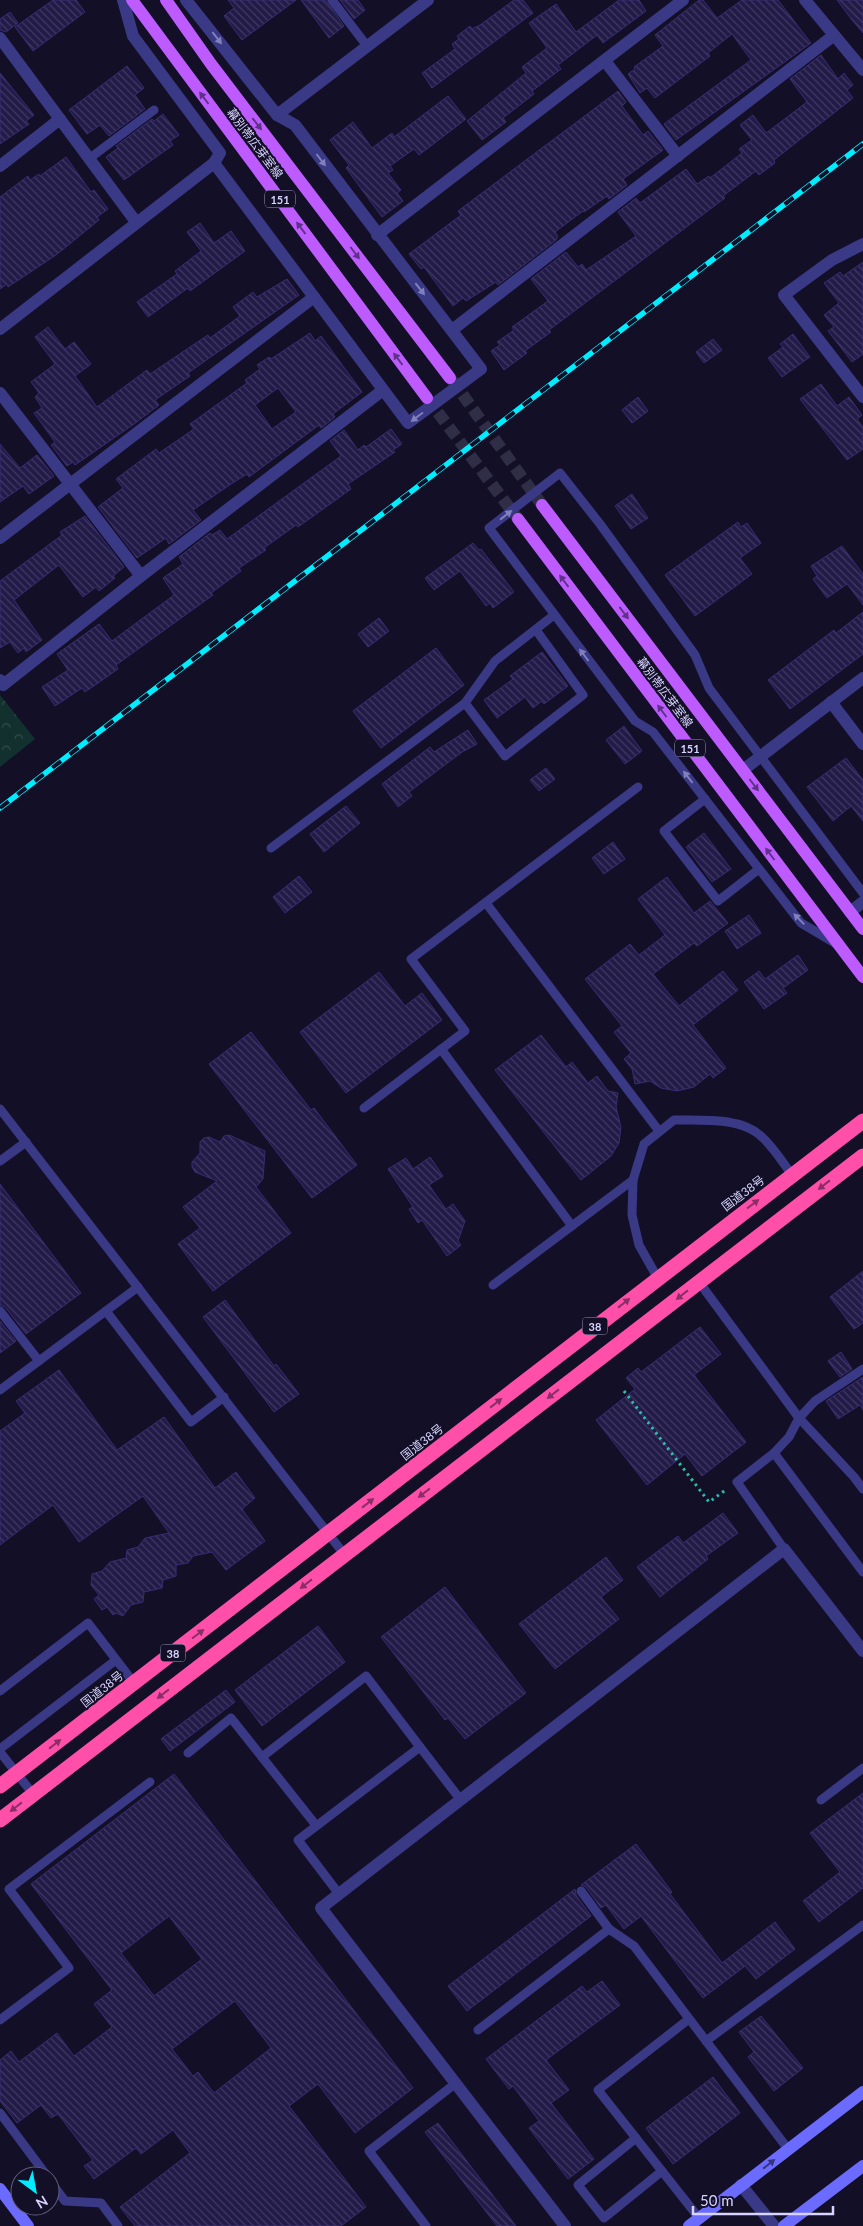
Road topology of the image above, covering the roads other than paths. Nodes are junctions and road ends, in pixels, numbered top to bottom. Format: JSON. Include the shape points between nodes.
{"nodes":[{"id":1,"x":123,"y":0,"type":"edge"},
{"id":2,"x":132,"y":0,"type":"edge"},
{"id":3,"x":166,"y":0,"type":"edge"},
{"id":4,"x":186,"y":0,"type":"edge"},
{"id":5,"x":332,"y":0,"type":"edge"},
{"id":6,"x":428,"y":0,"type":"edge"},
{"id":7,"x":683,"y":0,"type":"edge"},
{"id":8,"x":805,"y":0,"type":"edge"},
{"id":9,"x":833,"y":36,"type":"junction"},
{"id":10,"x":0,"y":38,"type":"edge"},
{"id":11,"x":367,"y":46,"type":"junction"},
{"id":12,"x":605,"y":61,"type":"junction"},
{"id":13,"x":863,"y":70,"type":"edge"},
{"id":14,"x":154,"y":110,"type":"dead end"},
{"id":15,"x":277,"y":115,"type":"junction"},
{"id":16,"x":60,"y":120,"type":"junction"},
{"id":17,"x":678,"y":156,"type":"junction"},
{"id":18,"x":90,"y":158,"type":"junction"},
{"id":19,"x":214,"y":163,"type":"junction"},
{"id":20,"x":0,"y":166,"type":"edge"},
{"id":21,"x":136,"y":222,"type":"junction"},
{"id":22,"x":377,"y":235,"type":"junction"},
{"id":23,"x":863,"y":244,"type":"edge"},
{"id":24,"x":314,"y":297,"type":"junction"},
{"id":25,"x":0,"y":329,"type":"edge"},
{"id":26,"x":452,"y":330,"type":"junction"},
{"id":27,"x":450,"y":378,"type":"tunnel mouth"},
{"id":28,"x":383,"y":390,"type":"junction"},
{"id":29,"x":0,"y":393,"type":"edge"},
{"id":30,"x":863,"y":397,"type":"edge"},
{"id":31,"x":427,"y":398,"type":"tunnel mouth"},
{"id":32,"x":71,"y":482,"type":"junction"},
{"id":33,"x":542,"y":505,"type":"tunnel mouth"},
{"id":34,"x":518,"y":519,"type":"tunnel mouth"},
{"id":35,"x":0,"y":538,"type":"edge"},
{"id":36,"x":141,"y":576,"type":"junction"},
{"id":37,"x":554,"y":615,"type":"junction"},
{"id":38,"x":536,"y":630,"type":"junction"},
{"id":39,"x":863,"y":678,"type":"edge"},
{"id":40,"x":0,"y":680,"type":"edge"},
{"id":41,"x":831,"y":702,"type":"junction"},
{"id":42,"x":465,"y":703,"type":"junction"},
{"id":43,"x":863,"y":744,"type":"edge"},
{"id":44,"x":761,"y":756,"type":"junction"},
{"id":45,"x":743,"y":770,"type":"junction"},
{"id":46,"x":638,"y":787,"type":"dead end"},
{"id":47,"x":705,"y":799,"type":"junction"},
{"id":48,"x":271,"y":848,"type":"dead end"},
{"id":49,"x":759,"y":869,"type":"junction"},
{"id":50,"x":863,"y":893,"type":"edge"},
{"id":51,"x":863,"y":902,"type":"edge"},
{"id":52,"x":486,"y":903,"type":"junction"},
{"id":53,"x":850,"y":912,"type":"junction"},
{"id":54,"x":863,"y":929,"type":"edge"},
{"id":55,"x":839,"y":946,"type":"junction"},
{"id":56,"x":863,"y":977,"type":"edge"},
{"id":57,"x":441,"y":1049,"type":"junction"},
{"id":58,"x":364,"y":1108,"type":"dead end"},
{"id":59,"x":0,"y":1109,"type":"edge"},
{"id":60,"x":863,"y":1121,"type":"edge"},
{"id":61,"x":659,"y":1132,"type":"junction"},
{"id":62,"x":26,"y":1142,"type":"junction"},
{"id":63,"x":863,"y":1156,"type":"edge"},
{"id":64,"x":0,"y":1161,"type":"edge"},
{"id":65,"x":792,"y":1175,"type":"junction"},
{"id":66,"x":633,"y":1180,"type":"junction"},
{"id":67,"x":572,"y":1226,"type":"junction"},
{"id":68,"x":657,"y":1277,"type":"junction"},
{"id":69,"x":699,"y":1282,"type":"junction"},
{"id":70,"x":493,"y":1285,"type":"dead end"},
{"id":71,"x":138,"y":1287,"type":"junction"},
{"id":72,"x":0,"y":1311,"type":"edge"},
{"id":73,"x":106,"y":1312,"type":"junction"},
{"id":74,"x":39,"y":1361,"type":"junction"},
{"id":75,"x":863,"y":1369,"type":"edge"},
{"id":76,"x":0,"y":1390,"type":"edge"},
{"id":77,"x":224,"y":1397,"type":"junction"},
{"id":78,"x":799,"y":1418,"type":"junction"},
{"id":79,"x":774,"y":1453,"type":"junction"},
{"id":80,"x":863,"y":1489,"type":"edge"},
{"id":81,"x":330,"y":1533,"type":"junction"},
{"id":82,"x":784,"y":1549,"type":"junction"},
{"id":83,"x":344,"y":1554,"type":"junction"},
{"id":84,"x":863,"y":1572,"type":"edge"},
{"id":85,"x":863,"y":1651,"type":"edge"},
{"id":86,"x":116,"y":1660,"type":"junction"},
{"id":87,"x":134,"y":1683,"type":"junction"},
{"id":88,"x":0,"y":1691,"type":"edge"},
{"id":89,"x":420,"y":1746,"type":"junction"},
{"id":90,"x":0,"y":1750,"type":"edge"},
{"id":91,"x":188,"y":1753,"type":"dead end"},
{"id":92,"x":262,"y":1757,"type":"junction"},
{"id":93,"x":863,"y":1768,"type":"edge"},
{"id":94,"x":17,"y":1773,"type":"junction"},
{"id":95,"x":150,"y":1782,"type":"dead end"},
{"id":96,"x":0,"y":1786,"type":"edge"},
{"id":97,"x":33,"y":1794,"type":"junction"},
{"id":98,"x":460,"y":1799,"type":"junction"},
{"id":99,"x":821,"y":1800,"type":"dead end"},
{"id":100,"x":0,"y":1820,"type":"edge"},
{"id":101,"x":315,"y":1824,"type":"junction"},
{"id":102,"x":581,"y":1891,"type":"dead end"},
{"id":103,"x":339,"y":1894,"type":"junction"},
{"id":104,"x":863,"y":1925,"type":"edge"},
{"id":105,"x":609,"y":1929,"type":"junction"},
{"id":106,"x":688,"y":2019,"type":"junction"},
{"id":107,"x":0,"y":2020,"type":"edge"},
{"id":108,"x":478,"y":2030,"type":"dead end"},
{"id":109,"x":706,"y":2041,"type":"junction"},
{"id":110,"x":456,"y":2083,"type":"junction"},
{"id":111,"x":863,"y":2092,"type":"edge"},
{"id":112,"x":0,"y":2113,"type":"edge"},
{"id":113,"x":636,"y":2138,"type":"junction"},
{"id":114,"x":788,"y":2149,"type":"junction"},
{"id":115,"x":40,"y":2166,"type":"edge"},
{"id":116,"x":863,"y":2166,"type":"edge"},
{"id":117,"x":662,"y":2171,"type":"junction"},
{"id":118,"x":741,"y":2186,"type":"junction"},
{"id":119,"x":0,"y":2189,"type":"edge"},
{"id":120,"x":60,"y":2194,"type":"edge"},
{"id":121,"x":694,"y":2222,"type":"edge"},
{"id":122,"x":28,"y":2226,"type":"edge"},
{"id":123,"x":118,"y":2226,"type":"edge"},
{"id":124,"x":426,"y":2226,"type":"edge"},
{"id":125,"x":565,"y":2226,"type":"edge"},
{"id":126,"x":774,"y":2226,"type":"edge"},
{"id":127,"x":784,"y":2226,"type":"edge"}],
"edges":[{"from":1,"to":19,"type":"street","via":[[133,36],[220,153]]},
{"from":31,"to":2,"type":"main road","name":"幕別帯広芽室線","number":"151","one_way":true},
{"from":3,"to":27,"type":"main road","name":"幕別帯広芽室線","number":"151","one_way":true,"via":[[210,64]]},
{"from":4,"to":15,"type":"street","one_way":true},
{"from":5,"to":11,"type":"lane"},
{"from":6,"to":11,"type":"street"},
{"from":7,"to":12,"type":"street"},
{"from":8,"to":9,"type":"street"},
{"from":9,"to":13,"type":"street"},
{"from":9,"to":17,"type":"street"},
{"from":10,"to":16,"type":"street"},
{"from":11,"to":15,"type":"street"},
{"from":12,"to":17,"type":"street"},
{"from":12,"to":22,"type":"street"},
{"from":14,"to":18,"type":"lane"},
{"from":15,"to":22,"type":"street","one_way":true,"via":[[295,125]]},
{"from":16,"to":18,"type":"street"},
{"from":16,"to":20,"type":"street"},
{"from":17,"to":26,"type":"street"},
{"from":18,"to":21,"type":"street"},
{"from":19,"to":21,"type":"street"},
{"from":19,"to":24,"type":"street"},
{"from":21,"to":25,"type":"street"},
{"from":22,"to":26,"type":"street","one_way":true},
{"from":23,"to":30,"type":"street","via":[[832,260],[784,295]]},
{"from":24,"to":28,"type":"street"},
{"from":24,"to":32,"type":"street"},
{"from":26,"to":28,"type":"street","one_way":true,"via":[[481,369],[408,423]]},
{"from":28,"to":36,"type":"street"},
{"from":29,"to":32,"type":"street"},
{"from":32,"to":35,"type":"street"},
{"from":32,"to":36,"type":"street"},
{"from":33,"to":45,"type":"main road","name":"幕別帯広芽室線","number":"151","one_way":true},
{"from":55,"to":34,"type":"main road","name":"幕別帯広芽室線","number":"151","one_way":true},
{"from":36,"to":40,"type":"street","via":[[3,685]]},
{"from":37,"to":38,"type":"lane"},
{"from":37,"to":44,"type":"lane","one_way":true,"via":[[489,528],[560,473],[695,654],[709,688]]},
{"from":47,"to":37,"type":"lane","one_way":true,"via":[[654,732],[635,721]]},
{"from":38,"to":42,"type":"lane","via":[[495,662]]},
{"from":38,"to":42,"type":"lane","via":[[584,695],[504,756]]},
{"from":39,"to":41,"type":"street"},
{"from":41,"to":43,"type":"street"},
{"from":41,"to":44,"type":"street"},
{"from":42,"to":48,"type":"lane"},
{"from":44,"to":45,"type":"street"},
{"from":44,"to":50,"type":"lane"},
{"from":45,"to":53,"type":"main road","name":"幕別帯広芽室線","number":"151","one_way":true},
{"from":46,"to":52,"type":"lane"},
{"from":47,"to":49,"type":"lane"},
{"from":47,"to":49,"type":"lane","via":[[664,830],[718,901]]},
{"from":55,"to":49,"type":"lane","one_way":true,"via":[[801,923]]},
{"from":51,"to":53,"type":"street"},
{"from":52,"to":57,"type":"lane","via":[[411,959],[465,1031]]},
{"from":52,"to":61,"type":"lane"},
{"from":53,"to":54,"type":"main road","name":"幕別帯広芽室線","number":"151"},
{"from":55,"to":56,"type":"main road","name":"幕別帯広芽室線","number":"151"},
{"from":57,"to":58,"type":"lane"},
{"from":57,"to":67,"type":"lane"},
{"from":59,"to":62,"type":"lane"},
{"from":60,"to":65,"type":"highway","name":"国道38号","number":"38"},
{"from":61,"to":65,"type":"lane","via":[[674,1120],[706,1120],[743,1126],[763,1137]]},
{"from":61,"to":66,"type":"lane","via":[[644,1144]]},
{"from":62,"to":64,"type":"lane"},
{"from":62,"to":71,"type":"lane"},
{"from":63,"to":69,"type":"highway","number":"38","one_way":true},
{"from":68,"to":65,"type":"highway","name":"国道38号","number":"38","one_way":true},
{"from":66,"to":67,"type":"lane"},
{"from":66,"to":68,"type":"lane","via":[[632,1215],[639,1245]]},
{"from":67,"to":70,"type":"lane"},
{"from":81,"to":68,"type":"highway","name":"国道38号","number":"38","one_way":true},
{"from":69,"to":78,"type":"lane"},
{"from":69,"to":83,"type":"highway","number":"38","one_way":true},
{"from":71,"to":73,"type":"lane"},
{"from":71,"to":77,"type":"lane"},
{"from":72,"to":74,"type":"lane"},
{"from":73,"to":74,"type":"lane"},
{"from":73,"to":77,"type":"lane","via":[[191,1422]]},
{"from":74,"to":76,"type":"lane"},
{"from":75,"to":78,"type":"lane","via":[[814,1401]]},
{"from":77,"to":81,"type":"lane"},
{"from":78,"to":79,"type":"lane"},
{"from":78,"to":80,"type":"lane"},
{"from":79,"to":82,"type":"lane","via":[[737,1482]]},
{"from":79,"to":84,"type":"lane"},
{"from":81,"to":83,"type":"lane"},
{"from":87,"to":81,"type":"highway","name":"国道38号","number":"38","one_way":true},
{"from":82,"to":85,"type":"street"},
{"from":82,"to":98,"type":"street"},
{"from":83,"to":97,"type":"highway","number":"38","one_way":true},
{"from":86,"to":87,"type":"lane"},
{"from":86,"to":88,"type":"lane","via":[[88,1623]]},
{"from":86,"to":90,"type":"lane"},
{"from":94,"to":87,"type":"highway","name":"国道38号","number":"38","one_way":true},
{"from":89,"to":92,"type":"lane","via":[[366,1676]]},
{"from":89,"to":98,"type":"lane"},
{"from":89,"to":101,"type":"lane"},
{"from":90,"to":94,"type":"lane"},
{"from":91,"to":92,"type":"lane","via":[[231,1718]]},
{"from":92,"to":101,"type":"lane"},
{"from":93,"to":99,"type":"lane"},
{"from":94,"to":96,"type":"highway","name":"国道38号","number":"38"},
{"from":94,"to":97,"type":"lane"},
{"from":95,"to":107,"type":"lane","via":[[9,1889],[69,1968]]},
{"from":97,"to":100,"type":"highway","number":"38","one_way":true},
{"from":98,"to":103,"type":"street"},
{"from":101,"to":103,"type":"lane","via":[[298,1840]]},
{"from":102,"to":105,"type":"lane"},
{"from":103,"to":110,"type":"street","via":[[321,1908]]},
{"from":104,"to":109,"type":"lane"},
{"from":105,"to":106,"type":"lane","via":[[634,1946]]},
{"from":105,"to":108,"type":"lane"},
{"from":106,"to":109,"type":"lane"},
{"from":106,"to":113,"type":"lane","via":[[598,2090]]},
{"from":109,"to":114,"type":"lane"},
{"from":110,"to":124,"type":"lane","via":[[369,2152]]},
{"from":110,"to":125,"type":"street"},
{"from":111,"to":114,"type":"street"},
{"from":112,"to":115,"type":"lane"},
{"from":113,"to":117,"type":"lane"},
{"from":113,"to":117,"type":"lane","via":[[578,2185],[604,2218]]},
{"from":118,"to":114,"type":"street","one_way":true},
{"from":116,"to":127,"type":"street"},
{"from":117,"to":121,"type":"lane"},
{"from":118,"to":121,"type":"street"},
{"from":118,"to":126,"type":"street"},
{"from":119,"to":122,"type":"street"},
{"from":120,"to":123,"type":"lane","via":[[65,2201],[101,2203]]}]}
